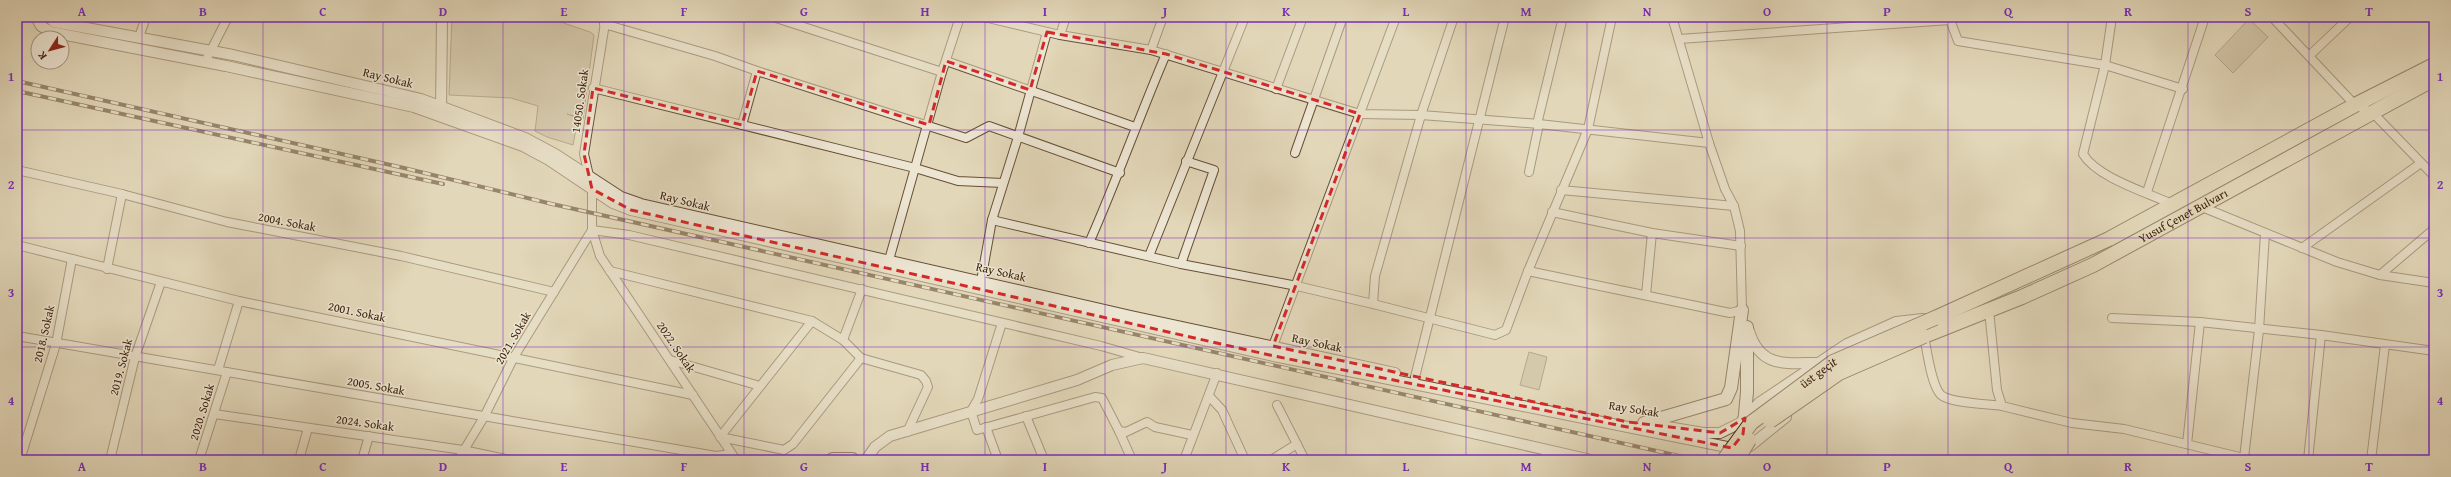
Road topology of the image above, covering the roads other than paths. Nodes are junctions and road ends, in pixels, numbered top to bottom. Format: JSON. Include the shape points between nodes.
{"nodes":[{"id":1,"x":35,"y":17,"type":"edge"},
{"id":2,"x":146,"y":17,"type":"edge"},
{"id":3,"x":228,"y":17,"type":"edge"},
{"id":4,"x":442,"y":17,"type":"edge"},
{"id":5,"x":773,"y":17,"type":"edge"},
{"id":6,"x":960,"y":17,"type":"edge"},
{"id":7,"x":984,"y":17,"type":"edge"},
{"id":8,"x":1066,"y":17,"type":"edge"},
{"id":9,"x":1163,"y":17,"type":"edge"},
{"id":10,"x":1245,"y":17,"type":"edge"},
{"id":11,"x":1303,"y":17,"type":"edge"},
{"id":12,"x":1343,"y":17,"type":"edge"},
{"id":13,"x":1396,"y":17,"type":"edge"},
{"id":14,"x":1454,"y":17,"type":"edge"},
{"id":15,"x":1505,"y":17,"type":"edge"},
{"id":16,"x":1563,"y":17,"type":"edge"},
{"id":17,"x":1612,"y":17,"type":"edge"},
{"id":18,"x":1672,"y":17,"type":"edge"},
{"id":19,"x":2112,"y":17,"type":"edge"},
{"id":20,"x":2205,"y":17,"type":"edge"},
{"id":21,"x":2273,"y":17,"type":"edge"},
{"id":22,"x":2350,"y":17,"type":"edge"},
{"id":23,"x":1950,"y":18,"type":"edge"},
{"id":24,"x":51,"y":19,"type":"edge"},
{"id":25,"x":605,"y":20,"type":"edge"},
{"id":26,"x":1047,"y":32,"type":"junction"},
{"id":27,"x":1060,"y":35,"type":"junction"},
{"id":28,"x":139,"y":37,"type":"junction"},
{"id":29,"x":1679,"y":39,"type":"junction"},
{"id":30,"x":1151,"y":50,"type":"junction"},
{"id":31,"x":211,"y":51,"type":"junction"},
{"id":32,"x":1166,"y":54,"type":"junction"},
{"id":33,"x":2309,"y":56,"type":"junction"},
{"id":34,"x":946,"y":61,"type":"junction"},
{"id":35,"x":205,"y":62,"type":"junction"},
{"id":36,"x":2105,"y":65,"type":"junction"},
{"id":37,"x":2434,"y":65,"type":"edge"},
{"id":38,"x":757,"y":71,"type":"junction"},
{"id":39,"x":942,"y":72,"type":"junction"},
{"id":40,"x":1222,"y":74,"type":"junction"},
{"id":41,"x":2434,"y":79,"type":"edge"},
{"id":42,"x":593,"y":88,"type":"junction"},
{"id":43,"x":1276,"y":89,"type":"junction"},
{"id":44,"x":2183,"y":89,"type":"junction"},
{"id":45,"x":1030,"y":90,"type":"junction"},
{"id":46,"x":1313,"y":101,"type":"junction"},
{"id":47,"x":2355,"y":105,"type":"junction"},
{"id":48,"x":441,"y":111,"type":"junction"},
{"id":49,"x":2373,"y":113,"type":"junction"},
{"id":50,"x":1360,"y":114,"type":"junction"},
{"id":51,"x":1421,"y":115,"type":"junction"},
{"id":52,"x":1481,"y":120,"type":"junction"},
{"id":53,"x":1538,"y":124,"type":"junction"},
{"id":54,"x":742,"y":125,"type":"junction"},
{"id":55,"x":929,"y":125,"type":"junction"},
{"id":56,"x":1135,"y":127,"type":"junction"},
{"id":57,"x":1588,"y":129,"type":"junction"},
{"id":58,"x":1018,"y":137,"type":"junction"},
{"id":59,"x":1709,"y":143,"type":"junction"},
{"id":60,"x":1295,"y":153,"type":"dead end"},
{"id":61,"x":1186,"y":161,"type":"junction"},
{"id":62,"x":2421,"y":163,"type":"junction"},
{"id":63,"x":915,"y":168,"type":"junction"},
{"id":64,"x":17,"y":170,"type":"edge"},
{"id":65,"x":1529,"y":172,"type":"dead end"},
{"id":66,"x":1120,"y":173,"type":"junction"},
{"id":67,"x":2434,"y":176,"type":"edge"},
{"id":68,"x":589,"y":177,"type":"junction"},
{"id":69,"x":1003,"y":183,"type":"junction"},
{"id":70,"x":592,"y":188,"type":"junction"},
{"id":71,"x":1561,"y":190,"type":"junction"},
{"id":72,"x":2147,"y":192,"type":"junction"},
{"id":73,"x":122,"y":194,"type":"junction"},
{"id":74,"x":2174,"y":205,"type":"junction"},
{"id":75,"x":1734,"y":206,"type":"junction"},
{"id":76,"x":2202,"y":207,"type":"junction"},
{"id":77,"x":1552,"y":212,"type":"junction"},
{"id":78,"x":992,"y":220,"type":"junction"},
{"id":79,"x":2434,"y":229,"type":"edge"},
{"id":80,"x":592,"y":230,"type":"junction"},
{"id":81,"x":1652,"y":232,"type":"junction"},
{"id":82,"x":2266,"y":233,"type":"junction"},
{"id":83,"x":1089,"y":243,"type":"junction"},
{"id":84,"x":17,"y":246,"type":"edge"},
{"id":85,"x":1741,"y":246,"type":"junction"},
{"id":86,"x":2302,"y":248,"type":"junction"},
{"id":87,"x":1148,"y":256,"type":"junction"},
{"id":88,"x":72,"y":259,"type":"junction"},
{"id":89,"x":889,"y":260,"type":"junction"},
{"id":90,"x":1181,"y":264,"type":"junction"},
{"id":91,"x":107,"y":269,"type":"junction"},
{"id":92,"x":610,"y":271,"type":"junction"},
{"id":93,"x":1528,"y":271,"type":"junction"},
{"id":94,"x":2380,"y":275,"type":"junction"},
{"id":95,"x":981,"y":281,"type":"junction"},
{"id":96,"x":161,"y":282,"type":"junction"},
{"id":97,"x":2434,"y":283,"type":"edge"},
{"id":98,"x":1298,"y":286,"type":"junction"},
{"id":99,"x":862,"y":290,"type":"junction"},
{"id":100,"x":554,"y":292,"type":"junction"},
{"id":101,"x":1646,"y":295,"type":"junction"},
{"id":102,"x":239,"y":301,"type":"junction"},
{"id":103,"x":1373,"y":304,"type":"junction"},
{"id":104,"x":1742,"y":310,"type":"junction"},
{"id":105,"x":1989,"y":310,"type":"junction"},
{"id":106,"x":1935,"y":318,"type":"junction"},
{"id":107,"x":2112,"y":318,"type":"dead end"},
{"id":108,"x":1429,"y":319,"type":"junction"},
{"id":109,"x":812,"y":322,"type":"junction"},
{"id":110,"x":2200,"y":322,"type":"junction"},
{"id":111,"x":1002,"y":323,"type":"junction"},
{"id":112,"x":1747,"y":327,"type":"junction"},
{"id":113,"x":2259,"y":330,"type":"junction"},
{"id":114,"x":2321,"y":335,"type":"junction"},
{"id":115,"x":17,"y":336,"type":"edge"},
{"id":116,"x":1924,"y":336,"type":"junction"},
{"id":117,"x":843,"y":340,"type":"junction"},
{"id":118,"x":56,"y":344,"type":"junction"},
{"id":119,"x":2385,"y":345,"type":"junction"},
{"id":120,"x":1274,"y":346,"type":"junction"},
{"id":121,"x":2434,"y":351,"type":"edge"},
{"id":122,"x":135,"y":357,"type":"junction"},
{"id":123,"x":514,"y":357,"type":"junction"},
{"id":124,"x":861,"y":358,"type":"junction"},
{"id":125,"x":1143,"y":358,"type":"junction"},
{"id":126,"x":670,"y":360,"type":"junction"},
{"id":127,"x":1817,"y":363,"type":"junction"},
{"id":128,"x":223,"y":371,"type":"junction"},
{"id":129,"x":1217,"y":373,"type":"junction"},
{"id":130,"x":1415,"y":378,"type":"junction"},
{"id":131,"x":760,"y":386,"type":"junction"},
{"id":132,"x":693,"y":395,"type":"junction"},
{"id":133,"x":1209,"y":396,"type":"junction"},
{"id":134,"x":1277,"y":405,"type":"dead end"},
{"id":135,"x":2002,"y":406,"type":"junction"},
{"id":136,"x":971,"y":412,"type":"junction"},
{"id":137,"x":214,"y":414,"type":"junction"},
{"id":138,"x":1026,"y":416,"type":"junction"},
{"id":139,"x":484,"y":417,"type":"junction"},
{"id":140,"x":1745,"y":418,"type":"junction"},
{"id":141,"x":1644,"y":423,"type":"junction"},
{"id":142,"x":986,"y":427,"type":"junction"},
{"id":143,"x":308,"y":428,"type":"junction"},
{"id":144,"x":1119,"y":431,"type":"junction"},
{"id":145,"x":907,"y":432,"type":"junction"},
{"id":146,"x":1192,"y":435,"type":"junction"},
{"id":147,"x":369,"y":436,"type":"junction"},
{"id":148,"x":720,"y":437,"type":"junction"},
{"id":149,"x":1297,"y":444,"type":"junction"},
{"id":150,"x":2187,"y":444,"type":"junction"},
{"id":151,"x":1742,"y":447,"type":"junction"},
{"id":152,"x":463,"y":450,"type":"junction"},
{"id":153,"x":1545,"y":455,"type":"edge"},
{"id":154,"x":734,"y":457,"type":"edge"},
{"id":155,"x":713,"y":458,"type":"edge"},
{"id":156,"x":2248,"y":459,"type":"edge"},
{"id":157,"x":20,"y":460,"type":"edge"},
{"id":158,"x":110,"y":460,"type":"edge"},
{"id":159,"x":199,"y":460,"type":"edge"},
{"id":160,"x":299,"y":460,"type":"edge"},
{"id":161,"x":362,"y":460,"type":"edge"},
{"id":162,"x":458,"y":460,"type":"edge"},
{"id":163,"x":511,"y":460,"type":"edge"},
{"id":164,"x":833,"y":460,"type":"edge"},
{"id":165,"x":852,"y":460,"type":"edge"},
{"id":166,"x":866,"y":460,"type":"edge"},
{"id":167,"x":998,"y":460,"type":"edge"},
{"id":168,"x":1044,"y":460,"type":"edge"},
{"id":169,"x":1132,"y":460,"type":"edge"},
{"id":170,"x":1184,"y":460,"type":"edge"},
{"id":171,"x":1246,"y":460,"type":"edge"},
{"id":172,"x":1271,"y":460,"type":"edge"},
{"id":173,"x":1305,"y":460,"type":"edge"},
{"id":174,"x":1591,"y":460,"type":"edge"},
{"id":175,"x":1724,"y":460,"type":"edge"},
{"id":176,"x":1737,"y":460,"type":"edge"},
{"id":177,"x":2308,"y":460,"type":"edge"},
{"id":178,"x":2371,"y":460,"type":"edge"}],
"edges":[{"from":1,"to":35,"type":"street","via":[[40,26],[51,32]]},
{"from":2,"to":28,"type":"street"},
{"from":3,"to":31,"type":"street"},
{"from":4,"to":48,"type":"street"},
{"from":5,"to":39,"type":"street"},
{"from":6,"to":34,"type":"street"},
{"from":7,"to":26,"type":"street"},
{"from":8,"to":27,"type":"street"},
{"from":9,"to":30,"type":"street"},
{"from":10,"to":40,"type":"street"},
{"from":11,"to":43,"type":"street"},
{"from":12,"to":46,"type":"street"},
{"from":13,"to":50,"type":"street"},
{"from":14,"to":51,"type":"street"},
{"from":15,"to":52,"type":"street"},
{"from":16,"to":53,"type":"street"},
{"from":17,"to":57,"type":"street"},
{"from":18,"to":29,"type":"street"},
{"from":19,"to":36,"type":"street"},
{"from":20,"to":44,"type":"street"},
{"from":21,"to":33,"type":"street"},
{"from":22,"to":33,"type":"street"},
{"from":23,"to":29,"type":"street"},
{"from":23,"to":36,"type":"street","via":[[1958,41]]},
{"from":24,"to":28,"type":"street","name":"Ray Sokak"},
{"from":25,"to":38,"type":"street"},
{"from":25,"to":42,"type":"street","name":"14050. Sokak"},
{"from":26,"to":27,"type":"street"},
{"from":26,"to":45,"type":"street"},
{"from":27,"to":30,"type":"street"},
{"from":28,"to":31,"type":"street","name":"Ray Sokak"},
{"from":29,"to":59,"type":"street"},
{"from":30,"to":32,"type":"street"},
{"from":31,"to":35,"type":"street"},
{"from":31,"to":48,"type":"street","name":"Ray Sokak","via":[[330,77]]},
{"from":32,"to":40,"type":"street"},
{"from":32,"to":56,"type":"street"},
{"from":33,"to":47,"type":"street"},
{"from":34,"to":39,"type":"street"},
{"from":34,"to":45,"type":"street"},
{"from":35,"to":48,"type":"street"},
{"from":36,"to":44,"type":"street"},
{"from":36,"to":72,"type":"street","via":[[2082,154],[2088,163],[2100,171]]},
{"from":37,"to":47,"type":"highway","name":"Yusuf Çenet Bulvarı"},
{"from":38,"to":54,"type":"street"},
{"from":38,"to":55,"type":"street"},
{"from":39,"to":55,"type":"street"},
{"from":40,"to":43,"type":"street"},
{"from":40,"to":61,"type":"street"},
{"from":41,"to":49,"type":"highway","name":"Yusuf Çenet Bulvarı"},
{"from":42,"to":54,"type":"street"},
{"from":42,"to":68,"type":"street","name":"14050. Sokak","via":[[584,154]]},
{"from":43,"to":46,"type":"street"},
{"from":44,"to":72,"type":"street"},
{"from":45,"to":56,"type":"street"},
{"from":45,"to":58,"type":"street"},
{"from":46,"to":50,"type":"street"},
{"from":46,"to":60,"type":"street"},
{"from":47,"to":49,"type":"street"},
{"from":47,"to":74,"type":"highway","name":"Yusuf Çenet Bulvarı"},
{"from":48,"to":68,"type":"street","name":"Ray Sokak","via":[[531,141]]},
{"from":48,"to":70,"type":"street","via":[[523,146]]},
{"from":49,"to":62,"type":"street"},
{"from":49,"to":76,"type":"highway","name":"Yusuf Çenet Bulvarı"},
{"from":50,"to":51,"type":"street"},
{"from":50,"to":98,"type":"street"},
{"from":51,"to":52,"type":"street"},
{"from":51,"to":103,"type":"street","via":[[1375,276]]},
{"from":52,"to":53,"type":"street"},
{"from":52,"to":108,"type":"street"},
{"from":53,"to":57,"type":"street"},
{"from":53,"to":65,"type":"street"},
{"from":54,"to":63,"type":"street"},
{"from":55,"to":58,"type":"street","via":[[966,138],[989,126]]},
{"from":55,"to":63,"type":"street"},
{"from":56,"to":66,"type":"street"},
{"from":57,"to":59,"type":"street"},
{"from":57,"to":71,"type":"street"},
{"from":58,"to":66,"type":"street"},
{"from":58,"to":69,"type":"street"},
{"from":59,"to":75,"type":"street"},
{"from":61,"to":87,"type":"street"},
{"from":61,"to":90,"type":"street","via":[[1214,170]]},
{"from":62,"to":67,"type":"street"},
{"from":62,"to":86,"type":"street"},
{"from":63,"to":69,"type":"street","via":[[958,182]]},
{"from":63,"to":89,"type":"street"},
{"from":64,"to":73,"type":"street","name":"2004. Sokak"},
{"from":66,"to":83,"type":"street"},
{"from":68,"to":70,"type":"street","name":"14050. Sokak"},
{"from":68,"to":89,"type":"street","name":"Ray Sokak","via":[[621,197],[641,204]]},
{"from":69,"to":78,"type":"street"},
{"from":70,"to":80,"type":"street","name":"14050. Sokak"},
{"from":70,"to":151,"type":"street","via":[[613,203],[631,210],[975,289],[1274,356],[1732,448]]},
{"from":71,"to":75,"type":"street"},
{"from":71,"to":77,"type":"street"},
{"from":72,"to":74,"type":"street"},
{"from":73,"to":91,"type":"street"},
{"from":73,"to":100,"type":"street","name":"2004. Sokak","via":[[228,222],[401,256]]},
{"from":74,"to":106,"type":"highway","name":"Yusuf Çenet Bulvarı","via":[[2071,258]]},
{"from":75,"to":85,"type":"street"},
{"from":76,"to":82,"type":"street"},
{"from":76,"to":105,"type":"highway","name":"Yusuf Çenet Bulvarı","via":[[2093,265]]},
{"from":77,"to":81,"type":"street"},
{"from":77,"to":93,"type":"street"},
{"from":78,"to":83,"type":"street"},
{"from":78,"to":95,"type":"street"},
{"from":79,"to":94,"type":"street"},
{"from":80,"to":92,"type":"street","name":"2022. Sokak","via":[[600,256]]},
{"from":80,"to":99,"type":"street","via":[[629,235]]},
{"from":80,"to":100,"type":"street","name":"2021. Sokak"},
{"from":81,"to":85,"type":"street"},
{"from":81,"to":101,"type":"street"},
{"from":82,"to":86,"type":"street"},
{"from":82,"to":113,"type":"street"},
{"from":83,"to":87,"type":"street"},
{"from":84,"to":88,"type":"street","name":"2001. Sokak"},
{"from":85,"to":104,"type":"street"},
{"from":86,"to":94,"type":"street"},
{"from":87,"to":90,"type":"street"},
{"from":88,"to":91,"type":"street","name":"2001. Sokak"},
{"from":88,"to":118,"type":"street","name":"2018. Sokak"},
{"from":89,"to":95,"type":"street","name":"Ray Sokak"},
{"from":90,"to":98,"type":"street"},
{"from":91,"to":96,"type":"street","name":"2001. Sokak"},
{"from":92,"to":109,"type":"street"},
{"from":92,"to":126,"type":"street","name":"2022. Sokak"},
{"from":93,"to":101,"type":"street"},
{"from":93,"to":108,"type":"street","via":[[1506,330],[1500,334]]},
{"from":94,"to":97,"type":"street"},
{"from":95,"to":120,"type":"street","name":"Ray Sokak"},
{"from":96,"to":102,"type":"street","name":"2001. Sokak"},
{"from":96,"to":122,"type":"street","name":"2019. Sokak"},
{"from":98,"to":103,"type":"street"},
{"from":98,"to":120,"type":"street"},
{"from":99,"to":111,"type":"street"},
{"from":99,"to":117,"type":"street"},
{"from":100,"to":123,"type":"street","name":"2021. Sokak"},
{"from":101,"to":104,"type":"street","via":[[1730,313]]},
{"from":102,"to":123,"type":"street","name":"2001. Sokak"},
{"from":102,"to":128,"type":"street","name":"2020. Sokak"},
{"from":103,"to":108,"type":"street"},
{"from":104,"to":112,"type":"street"},
{"from":104,"to":141,"type":"main road","via":[[1731,388],[1726,399]]},
{"from":105,"to":116,"type":"highway","name":"Yusuf Çenet Bulvarı"},
{"from":105,"to":135,"type":"street","via":[[1997,390]]},
{"from":106,"to":127,"type":"street","name":"Ray Sokak","via":[[1896,322],[1847,344]]},
{"from":106,"to":175,"type":"highway","name":"üst geçit","bridge":true,"via":[[1833,362],[1751,423]]},
{"from":107,"to":110,"type":"street"},
{"from":108,"to":130,"type":"street"},
{"from":109,"to":117,"type":"street"},
{"from":109,"to":131,"type":"street"},
{"from":110,"to":113,"type":"street"},
{"from":110,"to":150,"type":"street"},
{"from":111,"to":125,"type":"street"},
{"from":111,"to":136,"type":"street","via":[[978,399]]},
{"from":112,"to":127,"type":"street","via":[[1752,344],[1772,361]]},
{"from":112,"to":140,"type":"main road"},
{"from":113,"to":114,"type":"street"},
{"from":113,"to":156,"type":"street"},
{"from":114,"to":119,"type":"street"},
{"from":114,"to":177,"type":"street"},
{"from":115,"to":118,"type":"street","name":"2005. Sokak"},
{"from":116,"to":135,"type":"street","via":[[1936,387],[1942,395],[1951,399]]},
{"from":116,"to":151,"type":"street","via":[[1906,349],[1832,383],[1750,446]]},
{"from":116,"to":176,"type":"highway","name":"Yusuf Çenet Bulvarı","bridge":true,"via":[[1839,373],[1754,432]]},
{"from":117,"to":124,"type":"street"},
{"from":118,"to":122,"type":"street","name":"2005. Sokak"},
{"from":118,"to":157,"type":"street","name":"2018. Sokak"},
{"from":119,"to":121,"type":"street"},
{"from":119,"to":178,"type":"street"},
{"from":120,"to":130,"type":"street","name":"Ray Sokak"},
{"from":122,"to":128,"type":"street","name":"2005. Sokak"},
{"from":122,"to":158,"type":"street","name":"2019. Sokak"},
{"from":123,"to":132,"type":"street","name":"2001. Sokak"},
{"from":123,"to":139,"type":"street","name":"2021. Sokak"},
{"from":124,"to":145,"type":"street","via":[[921,375],[926,381],[928,387]]},
{"from":124,"to":148,"type":"street","via":[[793,444],[784,450]]},
{"from":125,"to":129,"type":"street"},
{"from":125,"to":136,"type":"street","via":[[1112,365],[1077,380]]},
{"from":126,"to":131,"type":"street"},
{"from":126,"to":132,"type":"street","name":"2022. Sokak"},
{"from":127,"to":140,"type":"street","name":"Ray Sokak","via":[[1759,403]]},
{"from":128,"to":137,"type":"street","name":"2020. Sokak"},
{"from":128,"to":139,"type":"street","name":"2005. Sokak"},
{"from":129,"to":133,"type":"street"},
{"from":129,"to":153,"type":"street"},
{"from":130,"to":141,"type":"street","name":"Ray Sokak","via":[[1628,422]]},
{"from":131,"to":148,"type":"street"},
{"from":132,"to":148,"type":"street","name":"2022. Sokak"},
{"from":133,"to":146,"type":"street"},
{"from":133,"to":171,"type":"street","via":[[1222,410]]},
{"from":134,"to":149,"type":"street"},
{"from":135,"to":150,"type":"street","via":[[2058,420],[2124,429]]},
{"from":136,"to":142,"type":"street","via":[[977,430]]},
{"from":136,"to":145,"type":"street"},
{"from":137,"to":143,"type":"street","name":"2024. Sokak"},
{"from":137,"to":159,"type":"street","name":"2020. Sokak"},
{"from":138,"to":142,"type":"street"},
{"from":138,"to":144,"type":"street","via":[[1094,397],[1102,398]]},
{"from":138,"to":168,"type":"street"},
{"from":139,"to":152,"type":"street","name":"2021. Sokak"},
{"from":139,"to":155,"type":"street","name":"2005. Sokak"},
{"from":140,"to":141,"type":"street","name":"Ray Sokak","via":[[1720,433],[1703,433]]},
{"from":140,"to":151,"type":"main road"},
{"from":142,"to":167,"type":"street"},
{"from":143,"to":147,"type":"street","name":"2024. Sokak"},
{"from":143,"to":160,"type":"street"},
{"from":144,"to":146,"type":"street","via":[[1126,432],[1147,422],[1155,427]]},
{"from":144,"to":169,"type":"street"},
{"from":145,"to":166,"type":"street","via":[[880,442]]},
{"from":146,"to":170,"type":"street"},
{"from":147,"to":152,"type":"street","name":"2024. Sokak"},
{"from":147,"to":161,"type":"street"},
{"from":148,"to":154,"type":"street","name":"2022. Sokak"},
{"from":149,"to":172,"type":"street"},
{"from":149,"to":173,"type":"street"},
{"from":150,"to":156,"type":"street"},
{"from":152,"to":162,"type":"street","name":"2021. Sokak"},
{"from":152,"to":163,"type":"street","name":"2024. Sokak"},
{"from":153,"to":174,"type":"street"},
{"from":154,"to":155,"type":"street","name":"2005. Sokak"},
{"from":164,"to":165,"type":"highway"}]}
